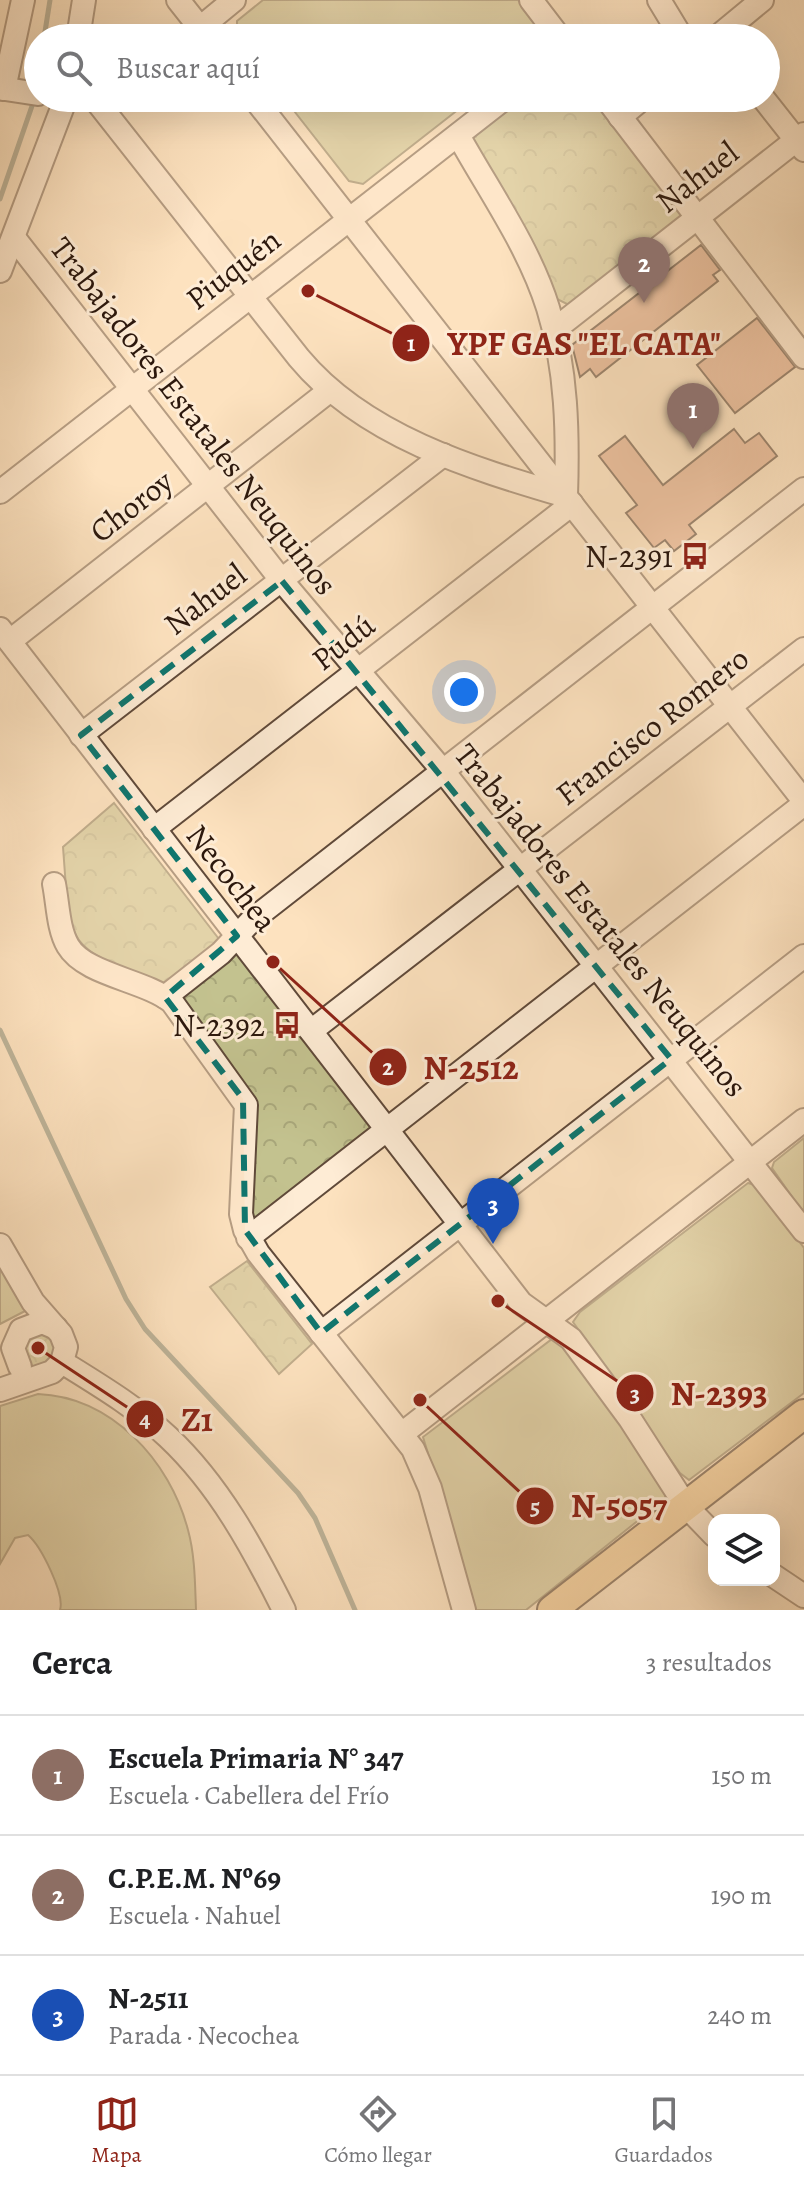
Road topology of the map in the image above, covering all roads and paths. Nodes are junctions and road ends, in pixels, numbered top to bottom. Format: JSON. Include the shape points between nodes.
{"nodes":[{"id":1,"x":23,"y":0,"type":"edge"},
{"id":2,"x":84,"y":0,"type":"edge"},
{"id":3,"x":178,"y":0,"type":"edge"},
{"id":4,"x":234,"y":0,"type":"edge"},
{"id":5,"x":531,"y":0,"type":"edge"},
{"id":6,"x":659,"y":0,"type":"edge"},
{"id":7,"x":762,"y":0,"type":"edge"},
{"id":8,"x":80,"y":24,"type":"edge"},
{"id":9,"x":197,"y":24,"type":"edge"},
{"id":10,"x":212,"y":24,"type":"edge"},
{"id":11,"x":549,"y":24,"type":"edge"},
{"id":12,"x":674,"y":24,"type":"edge"},
{"id":13,"x":733,"y":24,"type":"edge"},
{"id":14,"x":2,"y":88,"type":"edge"},
{"id":15,"x":24,"y":92,"type":"edge"},
{"id":16,"x":61,"y":112,"type":"edge"},
{"id":17,"x":105,"y":112,"type":"edge"},
{"id":18,"x":265,"y":112,"type":"edge"},
{"id":19,"x":487,"y":112,"type":"edge"},
{"id":20,"x":616,"y":112,"type":"edge"},
{"id":21,"x":626,"y":112,"type":"edge"},
{"id":22,"x":775,"y":112,"type":"edge"},
{"id":23,"x":620,"y":117,"type":"junction"},
{"id":24,"x":458,"y":135,"type":"junction"},
{"id":25,"x":801,"y":141,"type":"edge"},
{"id":26,"x":697,"y":218,"type":"junction"},
{"id":27,"x":349,"y":219,"type":"junction"},
{"id":28,"x":15,"y":239,"type":"junction"},
{"id":29,"x":0,"y":271,"type":"edge"},
{"id":30,"x":250,"y":297,"type":"junction"},
{"id":31,"x":554,"y":330,"type":"junction"},
{"id":32,"x":804,"y":357,"type":"edge"},
{"id":33,"x":132,"y":389,"type":"junction"},
{"id":34,"x":329,"y":391,"type":"junction"},
{"id":35,"x":443,"y":455,"type":"junction"},
{"id":36,"x":207,"y":486,"type":"junction"},
{"id":37,"x":804,"y":489,"type":"edge"},
{"id":38,"x":0,"y":492,"type":"edge"},
{"id":39,"x":569,"y":500,"type":"junction"},
{"id":40,"x":282,"y":581,"type":"junction"},
{"id":41,"x":653,"y":607,"type":"junction"},
{"id":42,"x":5,"y":635,"type":"edge"},
{"id":43,"x":804,"y":649,"type":"edge"},
{"id":44,"x":358,"y":671,"type":"junction"},
{"id":45,"x":730,"y":706,"type":"junction"},
{"id":46,"x":81,"y":735,"type":"junction"},
{"id":47,"x":443,"y":771,"type":"junction"},
{"id":48,"x":804,"y":803,"type":"edge"},
{"id":49,"x":154,"y":829,"type":"junction"},
{"id":50,"x":520,"y":869,"type":"junction"},
{"id":51,"x":54,"y":884,"type":"dead end"},
{"id":52,"x":237,"y":935,"type":"junction"},
{"id":53,"x":804,"y":956,"type":"edge"},
{"id":54,"x":597,"y":966,"type":"junction"},
{"id":55,"x":165,"y":997,"type":"junction"},
{"id":56,"x":311,"y":1031,"type":"junction"},
{"id":57,"x":671,"y":1059,"type":"junction"},
{"id":58,"x":804,"y":1120,"type":"edge"},
{"id":59,"x":387,"y":1130,"type":"junction"},
{"id":60,"x":751,"y":1161,"type":"junction"},
{"id":61,"x":460,"y":1224,"type":"junction"},
{"id":62,"x":804,"y":1231,"type":"edge"},
{"id":63,"x":248,"y":1238,"type":"junction"},
{"id":64,"x":0,"y":1245,"type":"edge"},
{"id":65,"x":546,"y":1321,"type":"junction"},
{"id":66,"x":56,"y":1328,"type":"junction"},
{"id":67,"x":21,"y":1330,"type":"junction"},
{"id":68,"x":321,"y":1333,"type":"junction"},
{"id":69,"x":0,"y":1347,"type":"edge"},
{"id":70,"x":20,"y":1367,"type":"junction"},
{"id":71,"x":54,"y":1368,"type":"junction"},
{"id":72,"x":0,"y":1390,"type":"edge"},
{"id":73,"x":804,"y":1414,"type":"edge"},
{"id":74,"x":403,"y":1433,"type":"junction"},
{"id":75,"x":686,"y":1506,"type":"junction"},
{"id":76,"x":708,"y":1529,"type":"edge"},
{"id":77,"x":780,"y":1580,"type":"edge"},
{"id":78,"x":804,"y":1596,"type":"edge"},
{"id":79,"x":284,"y":1610,"type":"edge"},
{"id":80,"x":464,"y":1610,"type":"edge"},
{"id":81,"x":552,"y":1610,"type":"edge"}],
"edges":[{"from":1,"to":14,"type":"street"},
{"from":2,"to":8,"type":"street"},
{"from":3,"to":9,"type":"street"},
{"from":4,"to":10,"type":"street"},
{"from":5,"to":11,"type":"street"},
{"from":6,"to":12,"type":"street"},
{"from":7,"to":13,"type":"street"},
{"from":14,"to":15,"type":"street"},
{"from":16,"to":28,"type":"street"},
{"from":17,"to":30,"type":"street"},
{"from":18,"to":27,"type":"street"},
{"from":19,"to":24,"type":"street","name":"Piuquén"},
{"from":20,"to":23,"type":"street"},
{"from":21,"to":23,"type":"street"},
{"from":22,"to":25,"type":"street"},
{"from":23,"to":26,"type":"street"},
{"from":24,"to":27,"type":"street","name":"Piuquén"},
{"from":24,"to":31,"type":"street","via":[[533,271]]},
{"from":25,"to":26,"type":"street","name":"Nahuel"},
{"from":26,"to":31,"type":"street","name":"Nahuel"},
{"from":26,"to":32,"type":"street"},
{"from":27,"to":30,"type":"street","name":"Piuquén"},
{"from":27,"to":39,"type":"street"},
{"from":28,"to":29,"type":"street"},
{"from":28,"to":33,"type":"street","name":"Trabajadores Estatales Neuquinos"},
{"from":30,"to":33,"type":"street","name":"Piuquén"},
{"from":30,"to":34,"type":"street"},
{"from":31,"to":39,"type":"street","via":[[566,408]]},
{"from":33,"to":36,"type":"street","name":"Trabajadores Estatales Neuquinos"},
{"from":33,"to":38,"type":"street","name":"Piuquén"},
{"from":34,"to":35,"type":"street"},
{"from":34,"to":36,"type":"street","name":"Choroy"},
{"from":35,"to":39,"type":"street"},
{"from":35,"to":40,"type":"street","name":"Nahuel"},
{"from":36,"to":40,"type":"street","name":"Trabajadores Estatales Neuquinos"},
{"from":36,"to":42,"type":"street","name":"Choroy"},
{"from":37,"to":41,"type":"street"},
{"from":39,"to":41,"type":"street"},
{"from":39,"to":44,"type":"street","name":"Pudú"},
{"from":40,"to":44,"type":"street","name":"Trabajadores Estatales Neuquinos"},
{"from":40,"to":46,"type":"street","name":"Nahuel"},
{"from":41,"to":45,"type":"street"},
{"from":41,"to":47,"type":"street"},
{"from":42,"to":46,"type":"street","name":"Necochea"},
{"from":43,"to":45,"type":"street","name":"Francisco Romero"},
{"from":44,"to":47,"type":"street","name":"Trabajadores Estatales Neuquinos"},
{"from":44,"to":49,"type":"street","name":"Pudú"},
{"from":45,"to":48,"type":"street"},
{"from":45,"to":50,"type":"street","name":"Francisco Romero"},
{"from":46,"to":49,"type":"street","name":"Necochea"},
{"from":47,"to":50,"type":"street","name":"Trabajadores Estatales Neuquinos"},
{"from":47,"to":52,"type":"street"},
{"from":48,"to":54,"type":"street"},
{"from":49,"to":52,"type":"street","name":"Necochea"},
{"from":50,"to":54,"type":"street","name":"Trabajadores Estatales Neuquinos"},
{"from":50,"to":56,"type":"street","name":"Francisco Romero"},
{"from":51,"to":55,"type":"street","via":[[63,933],[75,954]]},
{"from":52,"to":55,"type":"street"},
{"from":52,"to":56,"type":"street","name":"Necochea"},
{"from":53,"to":57,"type":"street"},
{"from":54,"to":57,"type":"street","name":"Trabajadores Estatales Neuquinos"},
{"from":54,"to":59,"type":"street"},
{"from":55,"to":63,"type":"street","via":[[246,1105],[241,1207]]},
{"from":56,"to":59,"type":"street","name":"Necochea"},
{"from":57,"to":60,"type":"street","name":"Trabajadores Estatales Neuquinos"},
{"from":57,"to":61,"type":"street"},
{"from":58,"to":60,"type":"street"},
{"from":59,"to":61,"type":"street","name":"Necochea"},
{"from":59,"to":63,"type":"street"},
{"from":60,"to":62,"type":"street","name":"Trabajadores Estatales Neuquinos"},
{"from":60,"to":65,"type":"street"},
{"from":61,"to":65,"type":"street","name":"Necochea","via":[[521,1303]]},
{"from":61,"to":68,"type":"street"},
{"from":63,"to":68,"type":"street"},
{"from":64,"to":66,"type":"street","via":[[33,1302]]},
{"from":65,"to":74,"type":"street"},
{"from":65,"to":75,"type":"street","name":"Necochea","via":[[571,1339]]},
{"from":66,"to":67,"type":"street","via":[[42,1322]]},
{"from":66,"to":71,"type":"street","via":[[66,1347]]},
{"from":67,"to":69,"type":"street"},
{"from":67,"to":70,"type":"street","via":[[13,1348]]},
{"from":68,"to":74,"type":"street"},
{"from":69,"to":70,"type":"street"},
{"from":70,"to":71,"type":"street","via":[[32,1374]]},
{"from":71,"to":72,"type":"street"},
{"from":71,"to":79,"type":"street","via":[[141,1414],[190,1460],[241,1530]]},
{"from":73,"to":75,"type":"main road"},
{"from":74,"to":80,"type":"street","via":[[427,1478]]},
{"from":75,"to":76,"type":"street","name":"Necochea"},
{"from":75,"to":81,"type":"main road"},
{"from":77,"to":78,"type":"street"}]}
